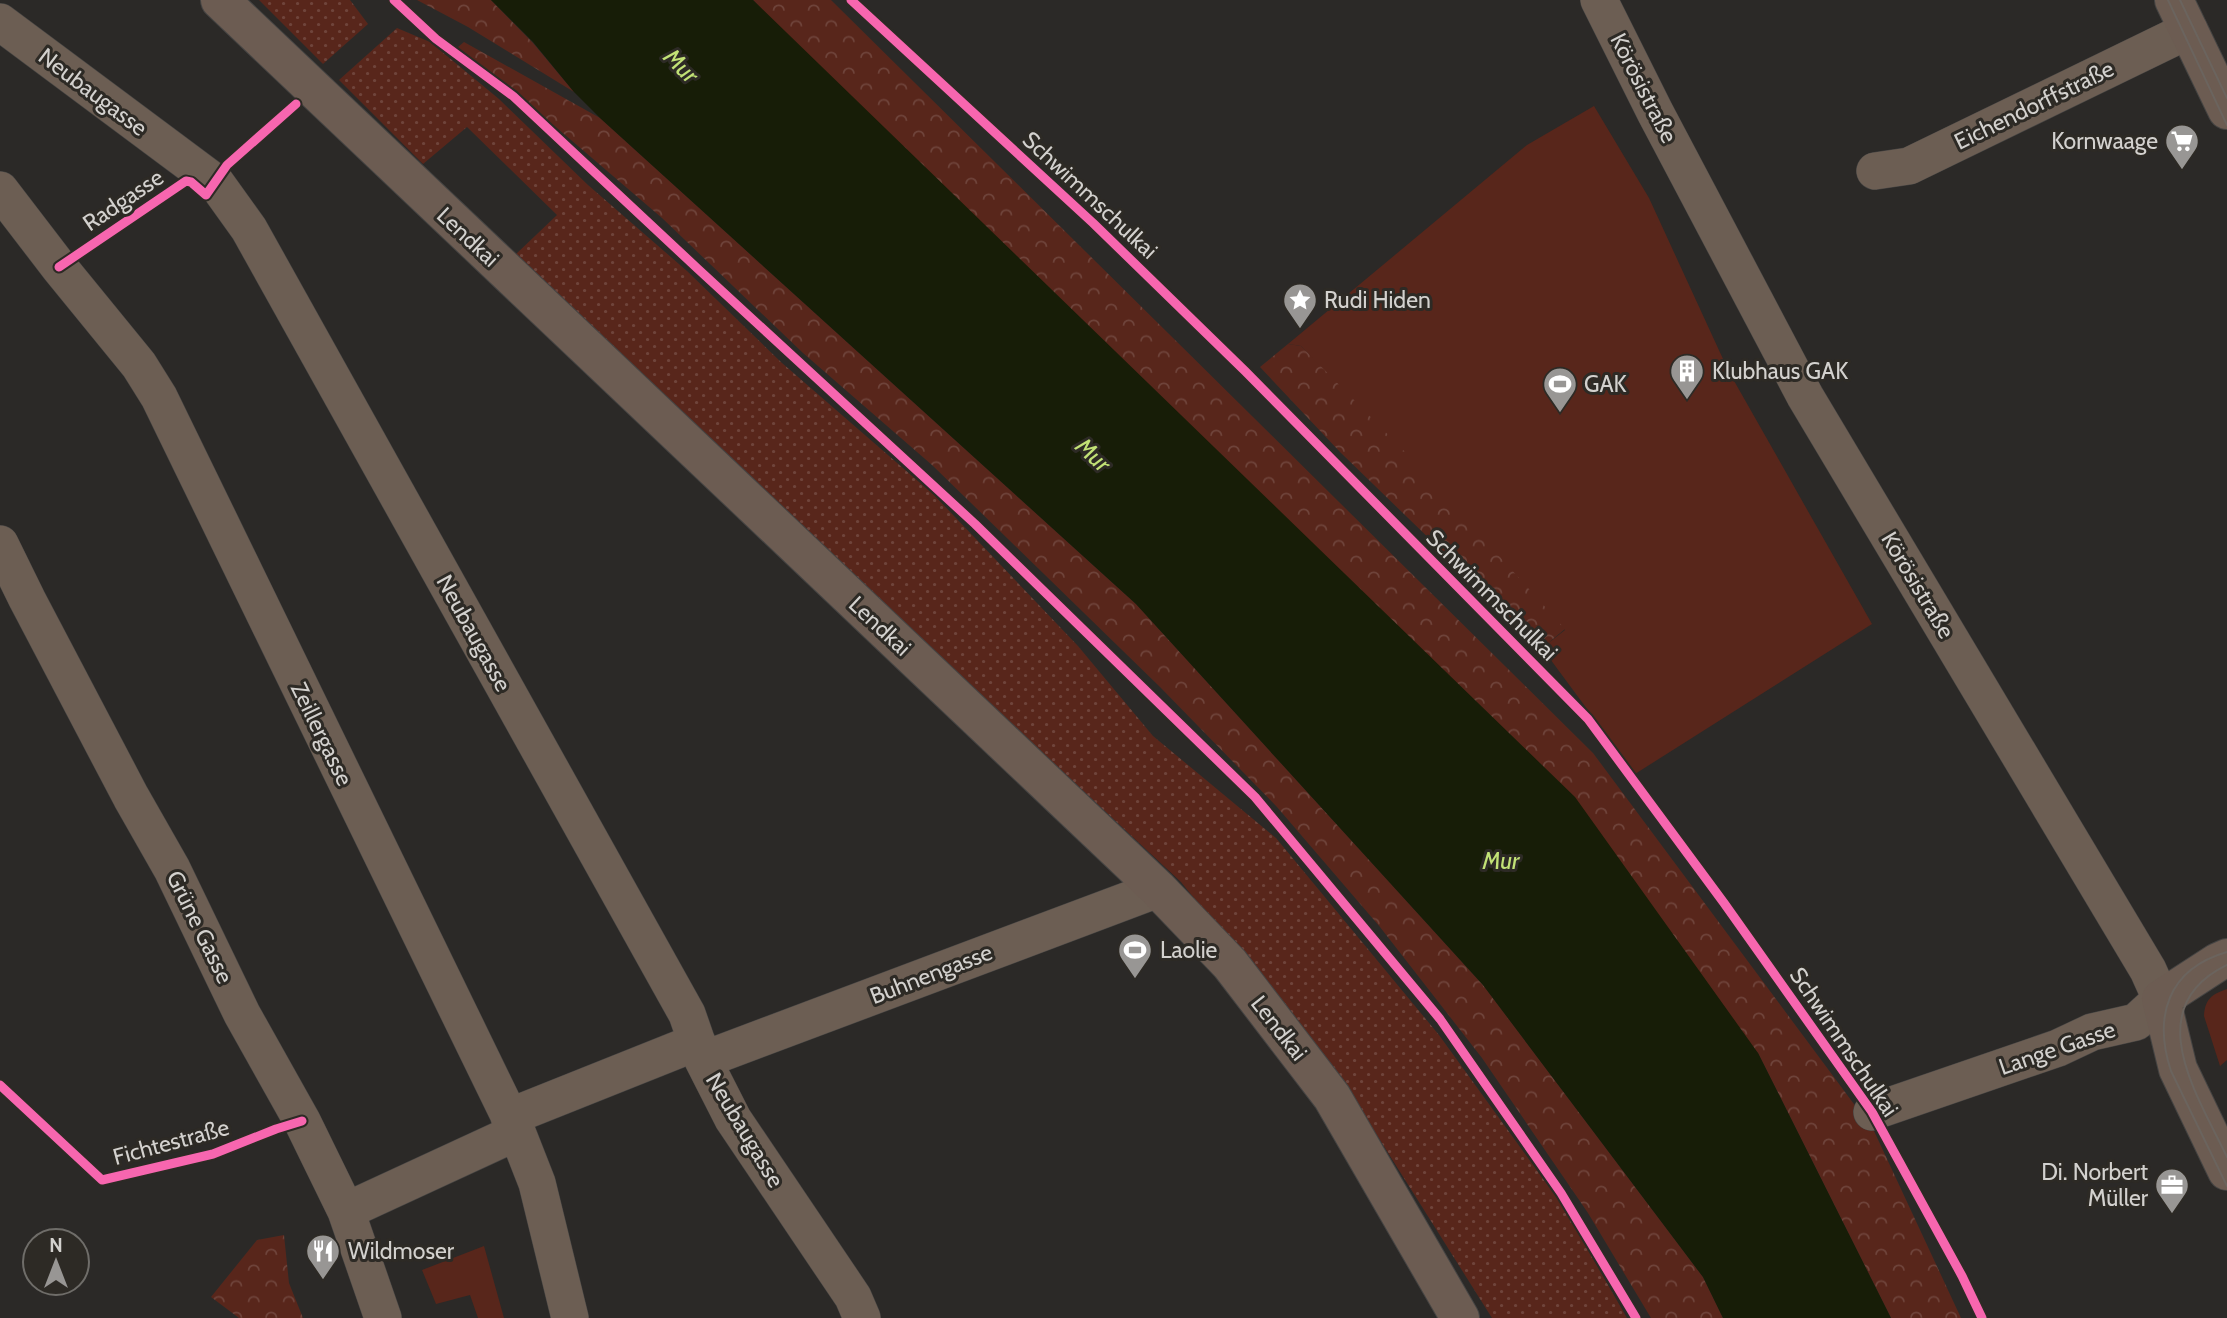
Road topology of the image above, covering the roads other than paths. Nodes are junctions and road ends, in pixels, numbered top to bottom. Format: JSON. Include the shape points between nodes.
{"nodes":[{"id":1,"x":220,"y":0,"type":"edge"},
{"id":2,"x":1599,"y":0,"type":"edge"},
{"id":3,"x":2182,"y":15,"type":"edge"},
{"id":4,"x":0,"y":22,"type":"edge"},
{"id":5,"x":2227,"y":110,"type":"edge"},
{"id":6,"x":1875,"y":171,"type":"dead end"},
{"id":7,"x":0,"y":190,"type":"edge"},
{"id":8,"x":0,"y":544,"type":"edge"},
{"id":9,"x":1158,"y":889,"type":"junction"},
{"id":10,"x":2227,"y":958,"type":"edge"},
{"id":11,"x":2161,"y":999,"type":"junction"},
{"id":12,"x":700,"y":1051,"type":"junction"},
{"id":13,"x":1872,"y":1112,"type":"dead end"},
{"id":14,"x":513,"y":1124,"type":"junction"},
{"id":15,"x":2227,"y":1171,"type":"edge"},
{"id":16,"x":346,"y":1211,"type":"junction"},
{"id":17,"x":383,"y":1318,"type":"edge"},
{"id":18,"x":570,"y":1318,"type":"edge"},
{"id":19,"x":862,"y":1318,"type":"edge"},
{"id":20,"x":1460,"y":1318,"type":"edge"}],
"edges":[{"from":1,"to":9,"type":"main road","name":"Lendkai"},
{"from":2,"to":11,"type":"street","name":"Körösistraße","via":[[1805,396],[2148,970]]},
{"from":3,"to":5,"type":"main road"},
{"from":3,"to":6,"type":"street","name":"Eichendorffstraße","via":[[1909,166]]},
{"from":4,"to":12,"type":"street","name":"Neubaugasse","via":[[216,183],[249,229],[687,1014]]},
{"from":7,"to":14,"type":"street","name":"Zeillergasse","via":[[139,365],[159,397]]},
{"from":8,"to":16,"type":"street","name":"Grüne Gasse","via":[[173,869],[242,1014]]},
{"from":9,"to":12,"type":"street","name":"Buhnengasse"},
{"from":9,"to":20,"type":"main road","name":"Lendkai","via":[[1230,964],[1332,1097]]},
{"from":10,"to":11,"type":"main road","name":"Lange Gasse"},
{"from":11,"to":13,"type":"street","name":"Lange Gasse","via":[[2136,1022],[2092,1032]]},
{"from":11,"to":15,"type":"main road","name":"Körösistraße","via":[[2178,1069]]},
{"from":12,"to":14,"type":"street","name":"Buhnengasse"},
{"from":12,"to":19,"type":"street","name":"Neubaugasse","via":[[733,1119]]},
{"from":14,"to":16,"type":"street","name":"Buhnengasse"},
{"from":14,"to":18,"type":"street","name":"Zeillergasse","via":[[537,1183]]},
{"from":16,"to":17,"type":"street","name":"Grüne Gasse"}]}
